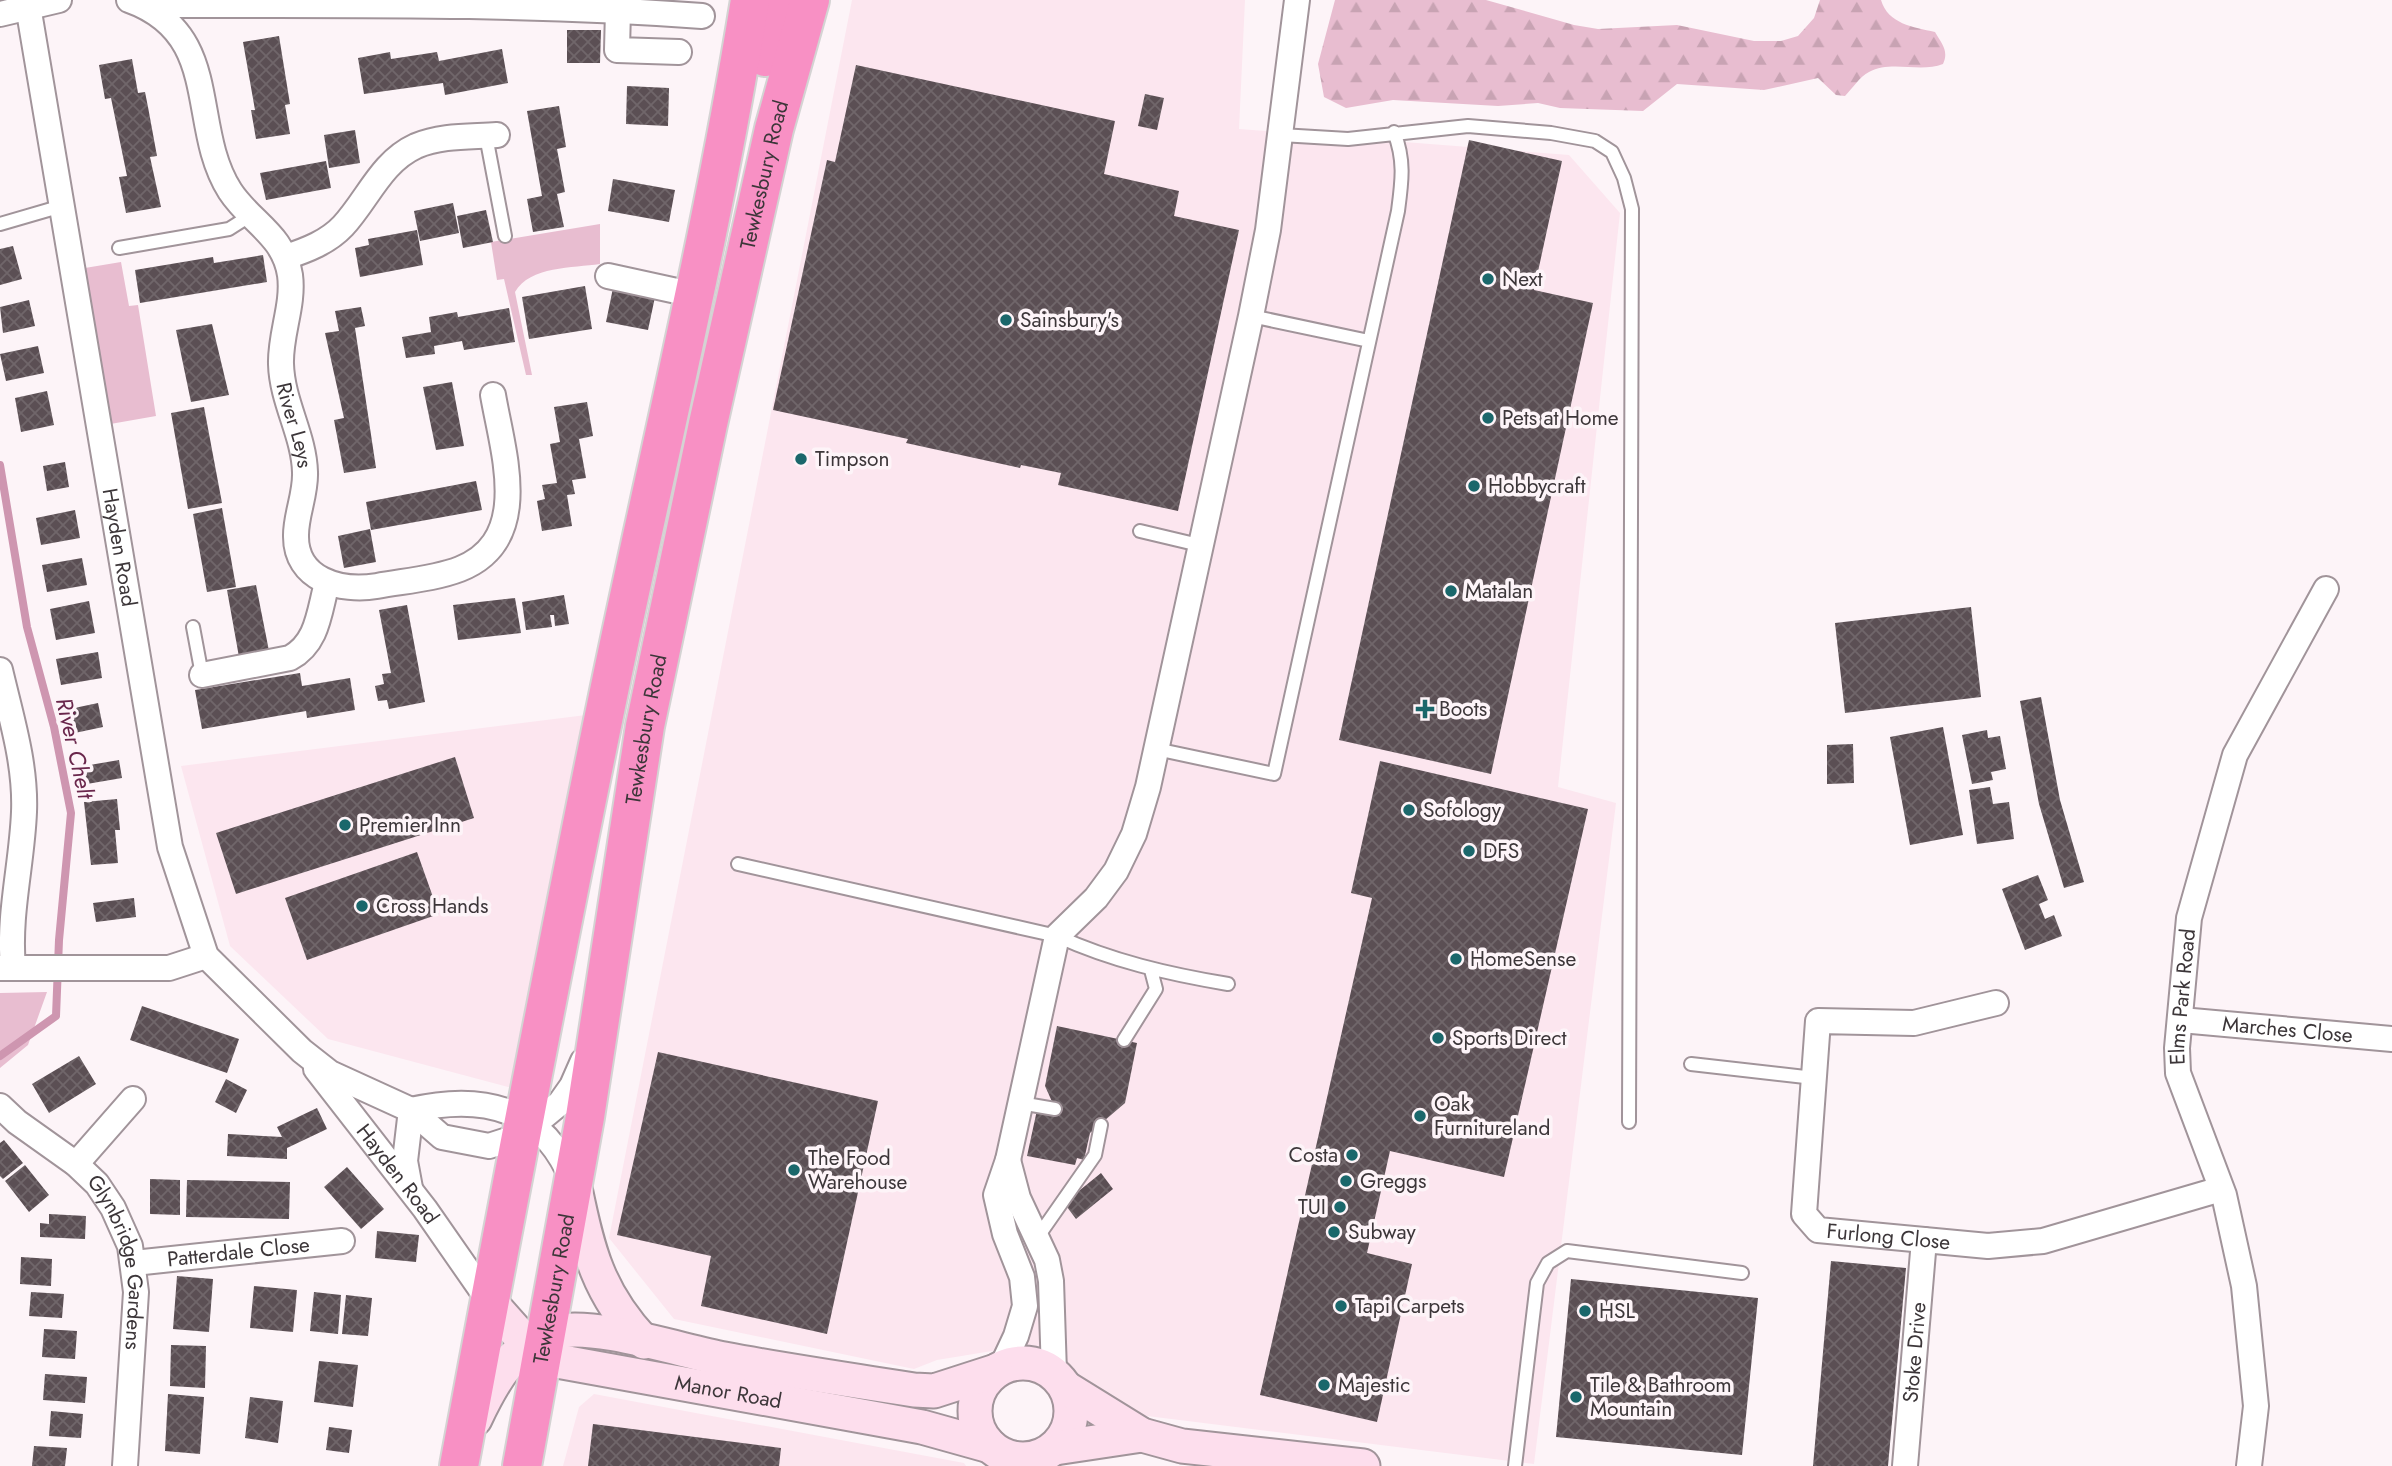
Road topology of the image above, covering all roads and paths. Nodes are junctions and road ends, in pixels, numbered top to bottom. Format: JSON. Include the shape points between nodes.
{"nodes":[{"id":1,"x":59,"y":0,"type":"edge"},
{"id":2,"x":130,"y":0,"type":"edge"},
{"id":3,"x":750,"y":0,"type":"edge"},
{"id":4,"x":778,"y":0,"type":"edge"},
{"id":5,"x":810,"y":0,"type":"edge"},
{"id":6,"x":1297,"y":0,"type":"edge"},
{"id":7,"x":28,"y":4,"type":"edge"},
{"id":8,"x":618,"y":10,"type":"junction"},
{"id":9,"x":155,"y":12,"type":"junction"},
{"id":10,"x":0,"y":14,"type":"edge"},
{"id":11,"x":702,"y":16,"type":"dead end"},
{"id":12,"x":679,"y":52,"type":"dead end"},
{"id":13,"x":1394,"y":132,"type":"junction"},
{"id":14,"x":1281,"y":135,"type":"junction"},
{"id":15,"x":491,"y":136,"type":"joint"},
{"id":16,"x":722,"y":160,"type":"junction"},
{"id":17,"x":62,"y":206,"type":"junction"},
{"id":18,"x":251,"y":215,"type":"junction"},
{"id":19,"x":0,"y":224,"type":"edge"},
{"id":20,"x":505,"y":236,"type":"dead end"},
{"id":21,"x":119,"y":248,"type":"dead end"},
{"id":22,"x":286,"y":257,"type":"junction"},
{"id":23,"x":608,"y":276,"type":"dead end"},
{"id":24,"x":695,"y":295,"type":"junction"},
{"id":25,"x":1251,"y":316,"type":"junction"},
{"id":26,"x":1369,"y":341,"type":"junction"},
{"id":27,"x":493,"y":395,"type":"dead end"},
{"id":28,"x":1140,"y":531,"type":"dead end"},
{"id":29,"x":1199,"y":545,"type":"junction"},
{"id":30,"x":327,"y":583,"type":"junction"},
{"id":31,"x":2326,"y":589,"type":"dead end"},
{"id":32,"x":193,"y":627,"type":"dead end"},
{"id":33,"x":0,"y":670,"type":"edge"},
{"id":34,"x":202,"y":675,"type":"joint"},
{"id":35,"x":1156,"y":749,"type":"junction"},
{"id":36,"x":738,"y":864,"type":"dead end"},
{"id":37,"x":1056,"y":936,"type":"junction"},
{"id":38,"x":206,"y":956,"type":"junction"},
{"id":39,"x":15,"y":967,"type":"edge"},
{"id":40,"x":1151,"y":970,"type":"junction"},
{"id":41,"x":1227,"y":985,"type":"dead end"},
{"id":42,"x":1997,"y":1003,"type":"dead end"},
{"id":43,"x":2181,"y":1020,"type":"junction"},
{"id":44,"x":601,"y":1021,"type":"junction"},
{"id":45,"x":2392,"y":1039,"type":"edge"},
{"id":46,"x":1124,"y":1040,"type":"dead end"},
{"id":47,"x":302,"y":1051,"type":"junction"},
{"id":48,"x":1691,"y":1064,"type":"dead end"},
{"id":49,"x":1814,"y":1078,"type":"junction"},
{"id":50,"x":133,"y":1098,"type":"dead end"},
{"id":51,"x":1020,"y":1103,"type":"junction"},
{"id":52,"x":0,"y":1106,"type":"edge"},
{"id":53,"x":1055,"y":1109,"type":"dead end"},
{"id":54,"x":411,"y":1110,"type":"junction"},
{"id":55,"x":1629,"y":1122,"type":"dead end"},
{"id":56,"x":1101,"y":1125,"type":"dead end"},
{"id":57,"x":527,"y":1126,"type":"junction"},
{"id":58,"x":1008,"y":1160,"type":"junction"},
{"id":59,"x":76,"y":1164,"type":"junction"},
{"id":60,"x":573,"y":1183,"type":"junction"},
{"id":61,"x":2221,"y":1189,"type":"junction"},
{"id":62,"x":413,"y":1195,"type":"junction"},
{"id":63,"x":1037,"y":1238,"type":"junction"},
{"id":64,"x":1924,"y":1240,"type":"junction"},
{"id":65,"x":341,"y":1241,"type":"dead end"},
{"id":66,"x":134,"y":1263,"type":"junction"},
{"id":67,"x":1742,"y":1273,"type":"dead end"},
{"id":68,"x":489,"y":1301,"type":"junction"},
{"id":69,"x":644,"y":1342,"type":"junction"},
{"id":70,"x":539,"y":1346,"type":"junction"},
{"id":71,"x":998,"y":1369,"type":"junction"},
{"id":72,"x":1060,"y":1380,"type":"junction"},
{"id":73,"x":1142,"y":1435,"type":"junction"},
{"id":74,"x":992,"y":1453,"type":"edge"},
{"id":75,"x":461,"y":1455,"type":"edge"},
{"id":76,"x":1048,"y":1456,"type":"edge"},
{"id":77,"x":1328,"y":1464,"type":"edge"},
{"id":78,"x":125,"y":1466,"type":"edge"},
{"id":79,"x":522,"y":1466,"type":"edge"},
{"id":80,"x":1363,"y":1466,"type":"edge"},
{"id":81,"x":1515,"y":1466,"type":"edge"},
{"id":82,"x":1905,"y":1466,"type":"edge"},
{"id":83,"x":2249,"y":1466,"type":"edge"}],
"edges":[{"from":1,"to":7,"type":"street"},
{"from":2,"to":9,"type":"street","name":"River Leys"},
{"from":3,"to":16,"type":"highway","name":"Tewkesbury Road"},
{"from":4,"to":16,"type":"highway","via":[[754,108],[742,135]]},
{"from":5,"to":44,"type":"highway","name":"Tewkesbury Road","via":[[774,129],[648,713]]},
{"from":6,"to":14,"type":"street"},
{"from":7,"to":10,"type":"street"},
{"from":7,"to":17,"type":"street","name":"Hayden Road"},
{"from":8,"to":9,"type":"street","via":[[174,5]]},
{"from":8,"to":11,"type":"street"},
{"from":8,"to":12,"type":"street","via":[[617,50]]},
{"from":9,"to":18,"type":"street","name":"River Leys","via":[[191,54],[199,71],[221,174]]},
{"from":13,"to":14,"type":"lane","via":[[1348,139]]},
{"from":13,"to":26,"type":"lane","via":[[1404,169]]},
{"from":13,"to":55,"type":"lane","via":[[1468,126],[1595,141],[1612,152],[1632,209]]},
{"from":14,"to":25,"type":"street"},
{"from":15,"to":20,"type":"lane"},
{"from":15,"to":22,"type":"street","via":[[428,142],[398,157],[343,226],[326,241]]},
{"from":16,"to":24,"type":"highway","name":"Tewkesbury Road"},
{"from":17,"to":19,"type":"lane"},
{"from":17,"to":38,"type":"street","name":"Hayden Road","via":[[170,847]]},
{"from":18,"to":21,"type":"lane","via":[[229,229]]},
{"from":18,"to":22,"type":"street","name":"River Leys"},
{"from":22,"to":30,"type":"street","name":"River Leys","via":[[291,293],[281,365],[306,474],[296,536],[303,561]]},
{"from":23,"to":24,"type":"street"},
{"from":24,"to":57,"type":"highway","name":"Tewkesbury Road","via":[[606,706]]},
{"from":25,"to":26,"type":"lane"},
{"from":25,"to":29,"type":"street"},
{"from":26,"to":35,"type":"lane","via":[[1274,774]]},
{"from":27,"to":30,"type":"street","via":[[509,498],[505,521],[489,549],[462,569],[446,574],[351,589]]},
{"from":28,"to":29,"type":"lane"},
{"from":29,"to":35,"type":"street"},
{"from":30,"to":34,"type":"street","via":[[314,635],[300,652],[290,658]]},
{"from":31,"to":43,"type":"street","name":"Elms Park Road","via":[[2235,755],[2189,918]]},
{"from":32,"to":34,"type":"lane"},
{"from":33,"to":39,"type":"street","via":[[21,762],[24,809],[10,933]]},
{"from":35,"to":37,"type":"street","via":[[1134,834],[1116,871],[1096,898]]},
{"from":36,"to":37,"type":"lane"},
{"from":37,"to":40,"type":"lane"},
{"from":37,"to":51,"type":"street"},
{"from":38,"to":39,"type":"street","via":[[169,968]]},
{"from":38,"to":47,"type":"street","name":"Hayden Road"},
{"from":40,"to":41,"type":"lane"},
{"from":40,"to":46,"type":"lane","via":[[1156,989]]},
{"from":42,"to":49,"type":"street","name":"Furlong Close","via":[[1914,1023],[1818,1021]]},
{"from":43,"to":45,"type":"street","name":"Marches Close"},
{"from":43,"to":61,"type":"street","name":"Elms Park Road","via":[[2178,1073]]},
{"from":44,"to":57,"type":"street","via":[[572,1086]]},
{"from":44,"to":60,"type":"highway","name":"Tewkesbury Road"},
{"from":47,"to":54,"type":"street","name":"Hayden Road","via":[[330,1073]]},
{"from":47,"to":62,"type":"street","name":"Hayden Road"},
{"from":48,"to":49,"type":"lane"},
{"from":49,"to":64,"type":"street","name":"Furlong Close","via":[[1804,1214],[1818,1230]]},
{"from":50,"to":59,"type":"street"},
{"from":51,"to":53,"type":"lane"},
{"from":51,"to":58,"type":"street"},
{"from":52,"to":59,"type":"street","name":"Glynbridge Gardens"},
{"from":54,"to":57,"type":"street","via":[[444,1102]]},
{"from":54,"to":57,"type":"street","name":"Hayden Road","via":[[442,1137],[467,1144],[489,1146]]},
{"from":54,"to":62,"type":"street","via":[[405,1161]]},
{"from":56,"to":63,"type":"lane","via":[[1095,1155]]},
{"from":57,"to":60,"type":"street","via":[[555,1146]]},
{"from":57,"to":68,"type":"highway","name":"Tewkesbury Road"},
{"from":58,"to":63,"type":"street","via":[[1018,1198]]},
{"from":58,"to":71,"type":"street","via":[[996,1195],[1025,1306],[1016,1336]]},
{"from":59,"to":66,"type":"street","name":"Glynbridge Gardens","via":[[113,1208]]},
{"from":60,"to":69,"type":"street","via":[[600,1282],[619,1314]]},
{"from":60,"to":70,"type":"highway","name":"Tewkesbury Road"},
{"from":61,"to":64,"type":"street","name":"Furlong Close","via":[[2043,1241],[1988,1246]]},
{"from":61,"to":83,"type":"street","name":"Elms Park Road","via":[[2244,1286],[2256,1406]]},
{"from":62,"to":68,"type":"street","name":"Hayden Road"},
{"from":63,"to":72,"type":"street","via":[[1051,1281]]},
{"from":64,"to":82,"type":"street","name":"Stoke Drive"},
{"from":65,"to":66,"type":"street","name":"Patterdale Close"},
{"from":66,"to":78,"type":"street","name":"Glynbridge Gardens"},
{"from":67,"to":81,"type":"lane","via":[[1567,1251],[1548,1262],[1537,1283]]},
{"from":68,"to":70,"type":"street"},
{"from":68,"to":75,"type":"highway","name":"Tewkesbury Road"},
{"from":69,"to":70,"type":"street","name":"Manor Road","via":[[573,1330]]},
{"from":69,"to":71,"type":"street","name":"Manor Road","via":[[914,1390],[934,1391]]},
{"from":70,"to":74,"type":"street","name":"Manor Road","via":[[592,1368],[922,1427]]},
{"from":70,"to":75,"type":"street","via":[[504,1366],[495,1378]]},
{"from":70,"to":79,"type":"highway","name":"Tewkesbury Road"},
{"from":71,"to":72,"type":"street","via":[[1028,1363]]},
{"from":71,"to":74,"type":"street","via":[[985,1380],[975,1407],[981,1435]]},
{"from":72,"to":73,"type":"street"},
{"from":72,"to":76,"type":"street","via":[[1071,1404],[1072,1420],[1066,1436]]},
{"from":73,"to":76,"type":"street"},
{"from":73,"to":77,"type":"street","via":[[1182,1446]]},
{"from":74,"to":76,"type":"street","via":[[1019,1460]]},
{"from":77,"to":80,"type":"street"}]}
